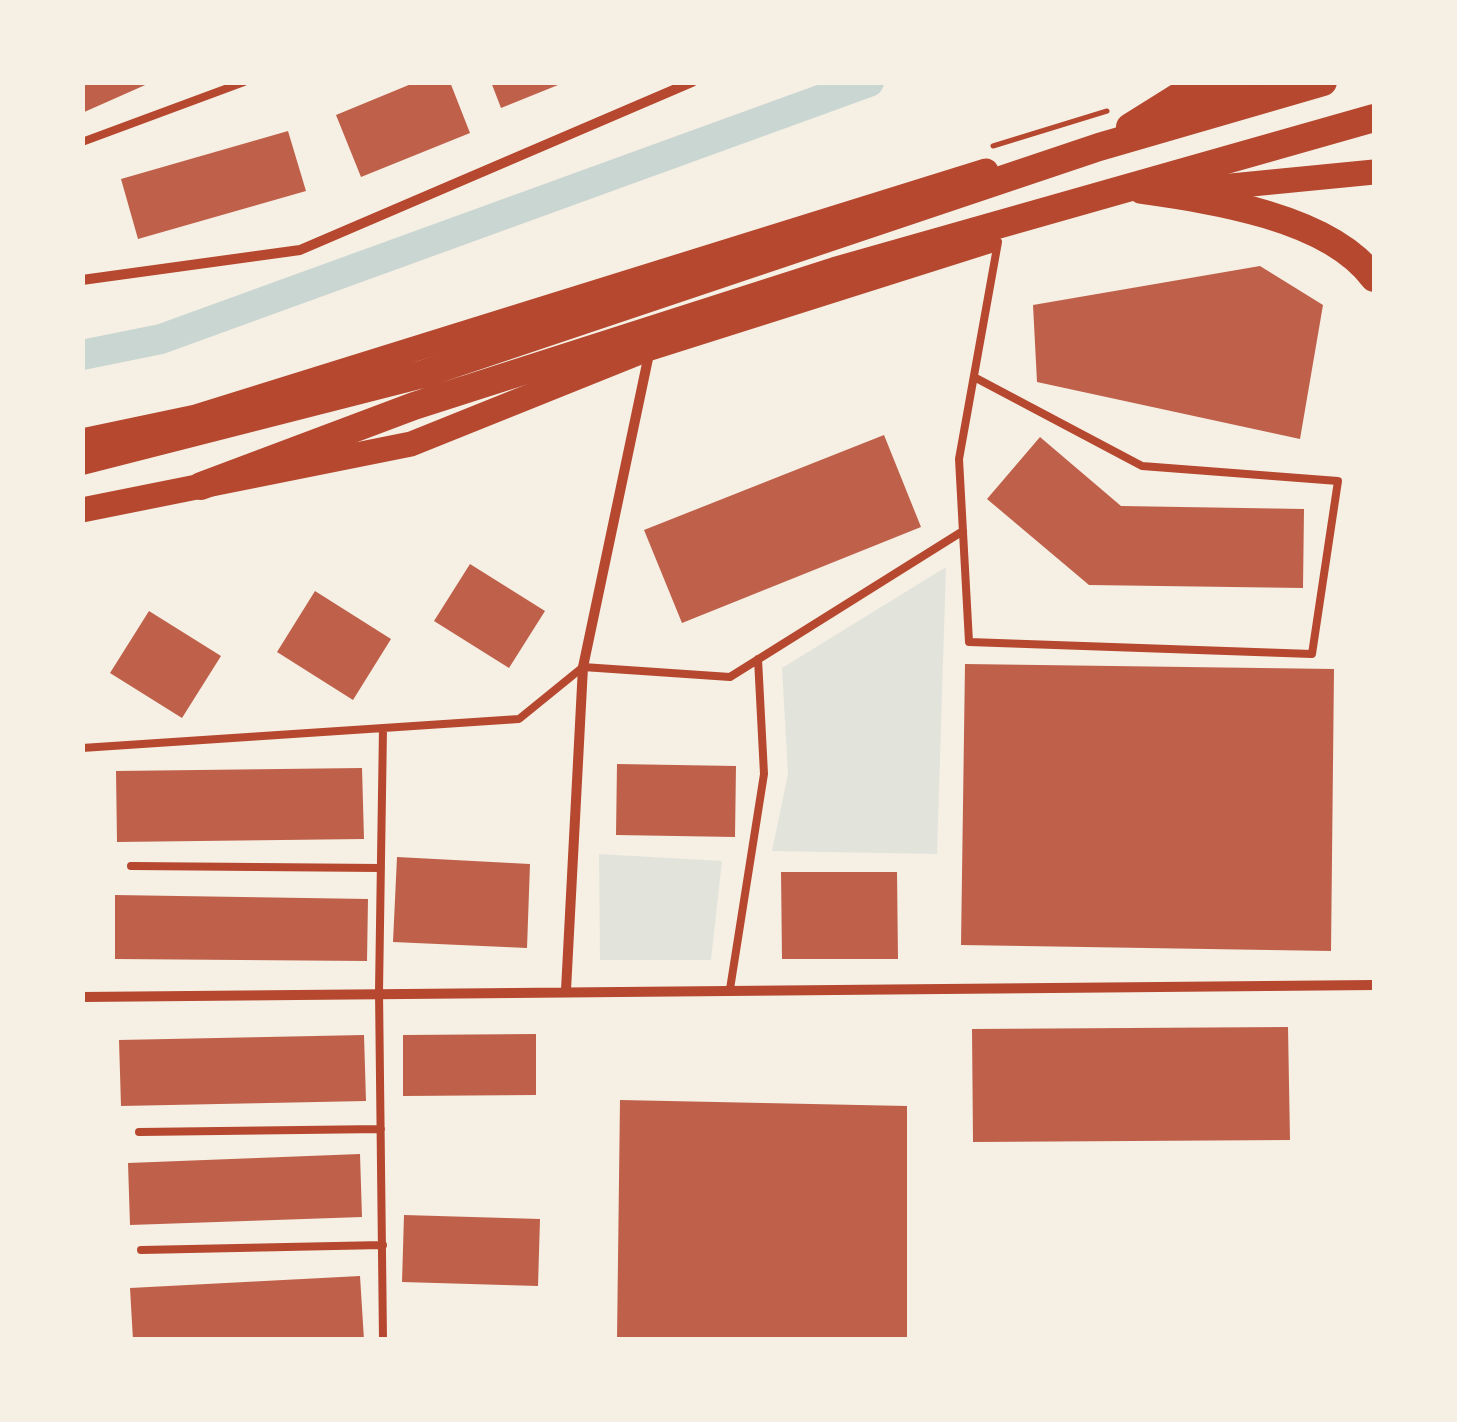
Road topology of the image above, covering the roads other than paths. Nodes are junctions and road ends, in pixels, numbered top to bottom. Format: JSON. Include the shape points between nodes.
{"nodes":[{"id":1,"x":244,"y":82,"type":"edge"},
{"id":2,"x":692,"y":82,"type":"edge"},
{"id":3,"x":1202,"y":82,"type":"edge"},
{"id":4,"x":1323,"y":82,"type":"edge"},
{"id":5,"x":1254,"y":83,"type":"edge"},
{"id":6,"x":1369,"y":118,"type":"edge"},
{"id":7,"x":82,"y":142,"type":"edge"},
{"id":8,"x":1099,"y":147,"type":"junction"},
{"id":9,"x":1374,"y":172,"type":"edge"},
{"id":10,"x":1131,"y":188,"type":"junction"},
{"id":11,"x":999,"y":238,"type":"junction"},
{"id":12,"x":1374,"y":278,"type":"edge"},
{"id":13,"x":82,"y":280,"type":"edge"},
{"id":14,"x":650,"y":348,"type":"junction"},
{"id":15,"x":974,"y":377,"type":"dead end"},
{"id":16,"x":82,"y":442,"type":"edge"},
{"id":17,"x":82,"y":461,"type":"edge"},
{"id":18,"x":201,"y":486,"type":"junction"},
{"id":19,"x":82,"y":510,"type":"edge"},
{"id":20,"x":963,"y":530,"type":"junction"},
{"id":21,"x":758,"y":659,"type":"junction"},
{"id":22,"x":583,"y":667,"type":"junction"},
{"id":23,"x":383,"y":728,"type":"junction"},
{"id":24,"x":82,"y":748,"type":"edge"},
{"id":25,"x":132,"y":866,"type":"dead end"},
{"id":26,"x":381,"y":868,"type":"junction"},
{"id":27,"x":1374,"y":985,"type":"edge"},
{"id":28,"x":566,"y":990,"type":"junction"},
{"id":29,"x":730,"y":990,"type":"junction"},
{"id":30,"x":379,"y":992,"type":"junction"},
{"id":31,"x":82,"y":998,"type":"edge"},
{"id":32,"x":381,"y":1129,"type":"junction"},
{"id":33,"x":139,"y":1132,"type":"dead end"},
{"id":34,"x":383,"y":1245,"type":"junction"},
{"id":35,"x":141,"y":1250,"type":"dead end"},
{"id":36,"x":383,"y":1340,"type":"edge"}],
"edges":[{"from":1,"to":7,"type":"lane"},
{"from":2,"to":13,"type":"street","via":[[300,250]]},
{"from":3,"to":8,"type":"highway"},
{"from":4,"to":8,"type":"highway"},
{"from":5,"to":16,"type":"main road","via":[[347,371],[196,417]]},
{"from":6,"to":10,"type":"highway"},
{"from":8,"to":17,"type":"highway","via":[[423,374]]},
{"from":9,"to":11,"type":"main road","via":[[1128,196]]},
{"from":10,"to":12,"type":"highway","via":[[1229,202],[1307,228]]},
{"from":10,"to":18,"type":"highway","via":[[835,271],[487,382]]},
{"from":11,"to":14,"type":"main road"},
{"from":11,"to":20,"type":"lane","via":[[959,459]]},
{"from":14,"to":18,"type":"main road","via":[[411,444]]},
{"from":14,"to":22,"type":"street"},
{"from":15,"to":20,"type":"lane","via":[[1142,466],[1338,481],[1312,654],[969,642]]},
{"from":18,"to":19,"type":"main road"},
{"from":20,"to":21,"type":"lane"},
{"from":21,"to":22,"type":"lane","via":[[730,677]]},
{"from":21,"to":29,"type":"lane","via":[[764,774]]},
{"from":22,"to":23,"type":"lane","via":[[519,719]]},
{"from":22,"to":28,"type":"street"},
{"from":23,"to":24,"type":"lane"},
{"from":23,"to":26,"type":"lane"},
{"from":25,"to":26,"type":"lane"},
{"from":26,"to":30,"type":"lane"},
{"from":27,"to":29,"type":"street"},
{"from":28,"to":29,"type":"street"},
{"from":28,"to":30,"type":"street"},
{"from":30,"to":31,"type":"street"},
{"from":30,"to":32,"type":"lane"},
{"from":32,"to":33,"type":"lane"},
{"from":32,"to":34,"type":"lane"},
{"from":34,"to":35,"type":"lane"},
{"from":34,"to":36,"type":"lane"}]}
